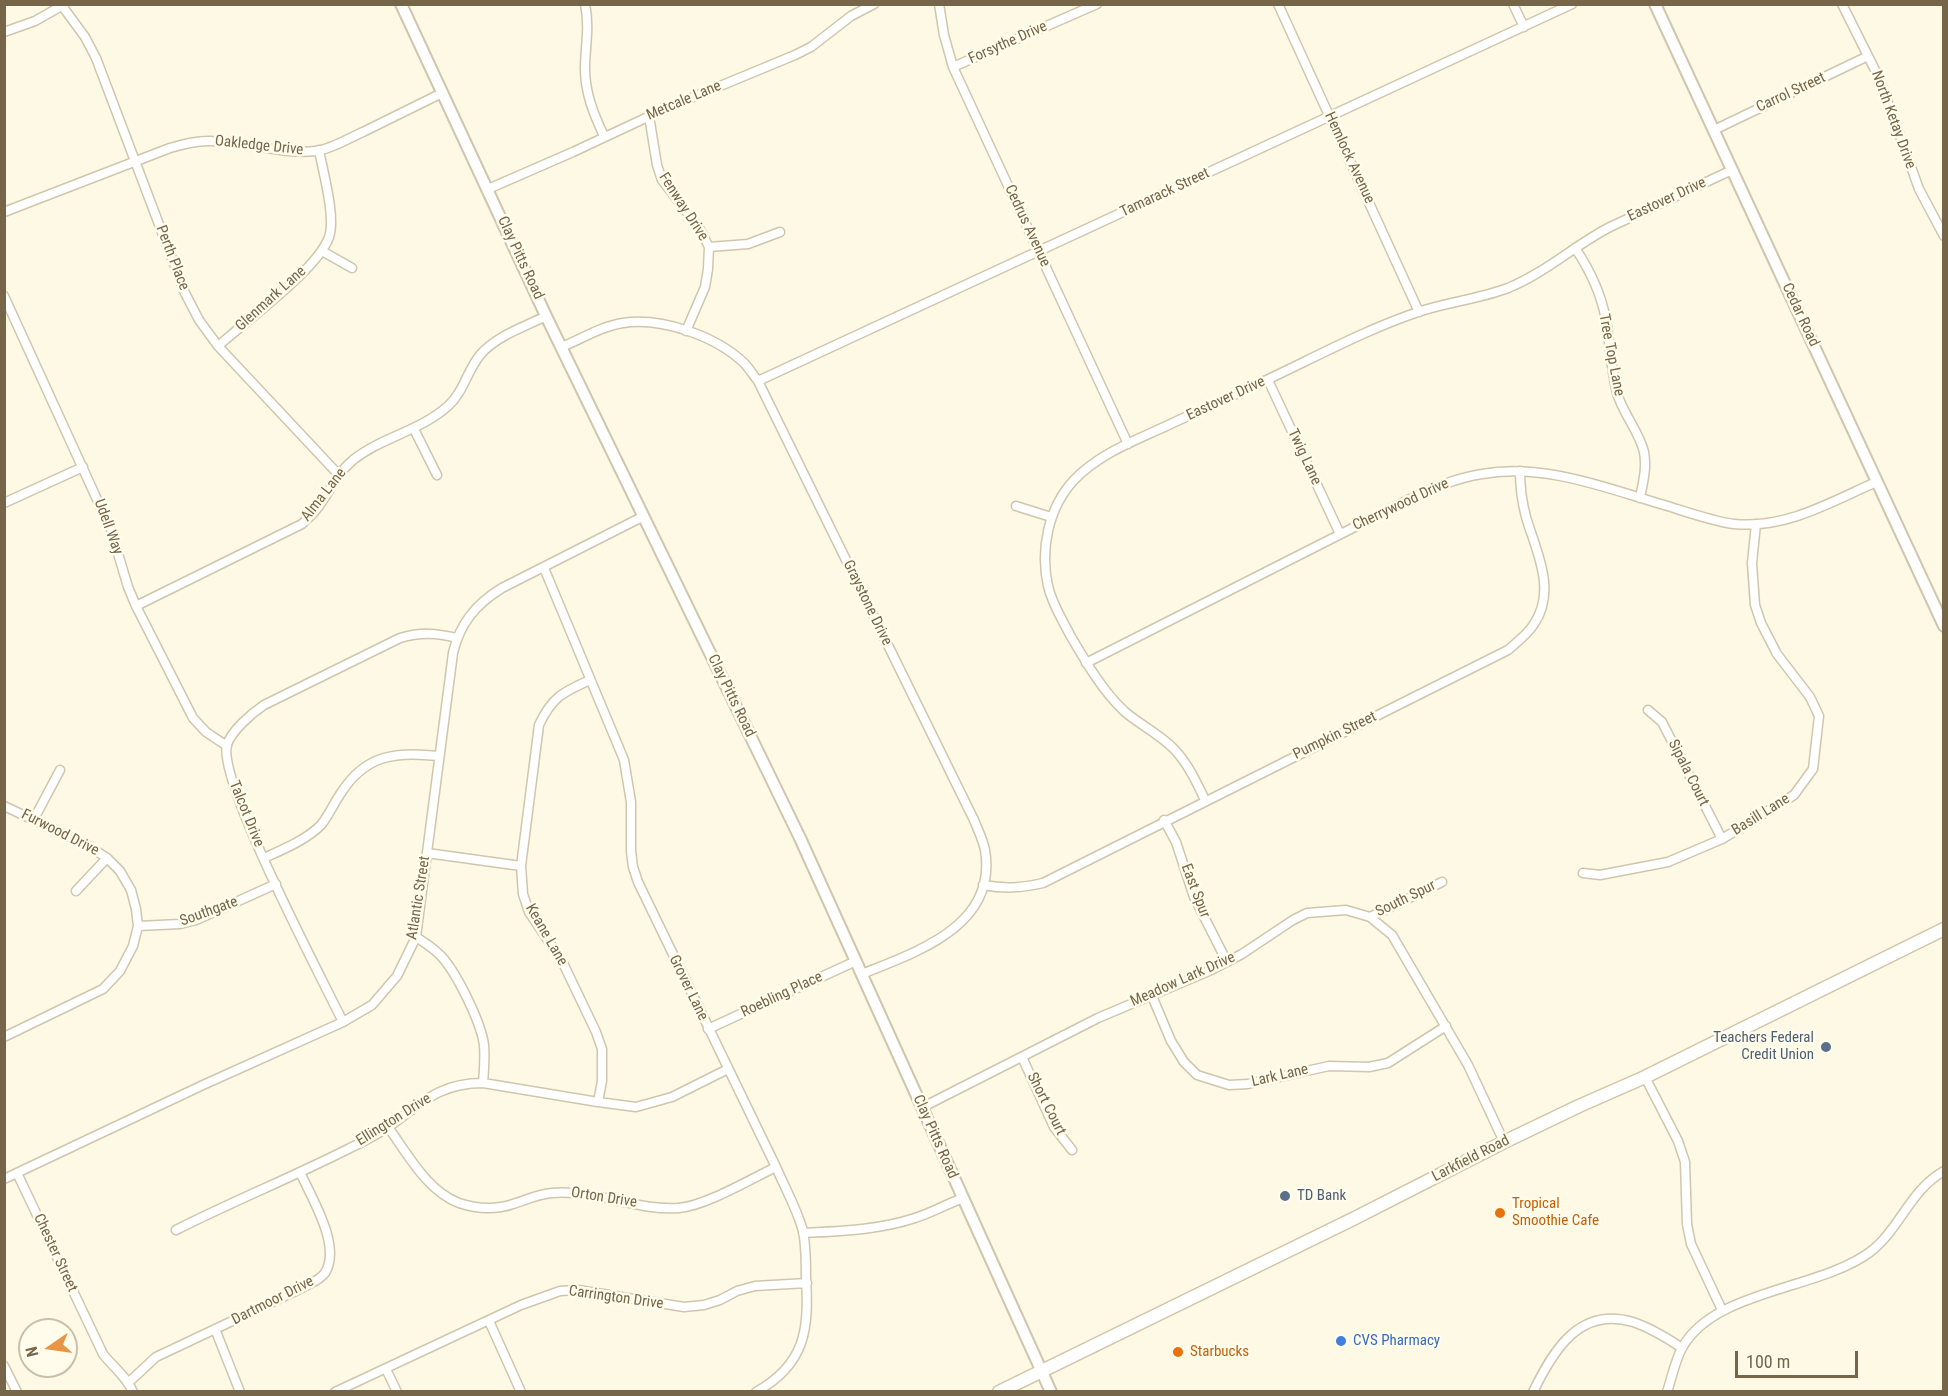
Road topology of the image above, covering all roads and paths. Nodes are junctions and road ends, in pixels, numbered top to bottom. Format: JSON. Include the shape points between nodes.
{"nodes":[{"id":1,"x":401,"y":4,"type":"edge"},
{"id":2,"x":585,"y":4,"type":"edge"},
{"id":3,"x":874,"y":4,"type":"edge"},
{"id":4,"x":939,"y":4,"type":"edge"},
{"id":5,"x":1097,"y":4,"type":"edge"},
{"id":6,"x":1278,"y":4,"type":"edge"},
{"id":7,"x":1513,"y":4,"type":"edge"},
{"id":8,"x":1572,"y":4,"type":"edge"},
{"id":9,"x":1654,"y":4,"type":"edge"},
{"id":10,"x":1842,"y":4,"type":"edge"},
{"id":11,"x":64,"y":6,"type":"edge"},
{"id":12,"x":1524,"y":27,"type":"junction"},
{"id":13,"x":4,"y":33,"type":"edge"},
{"id":14,"x":1869,"y":56,"type":"junction"},
{"id":15,"x":953,"y":67,"type":"junction"},
{"id":16,"x":442,"y":93,"type":"junction"},
{"id":17,"x":649,"y":116,"type":"junction"},
{"id":18,"x":1330,"y":117,"type":"junction"},
{"id":19,"x":1713,"y":130,"type":"junction"},
{"id":20,"x":604,"y":136,"type":"junction"},
{"id":21,"x":319,"y":150,"type":"junction"},
{"id":22,"x":135,"y":163,"type":"junction"},
{"id":23,"x":1732,"y":170,"type":"junction"},
{"id":24,"x":488,"y":189,"type":"junction"},
{"id":25,"x":4,"y":212,"type":"edge"},
{"id":26,"x":780,"y":232,"type":"dead end"},
{"id":27,"x":1944,"y":236,"type":"edge"},
{"id":28,"x":709,"y":246,"type":"junction"},
{"id":29,"x":1575,"y":248,"type":"junction"},
{"id":30,"x":322,"y":251,"type":"junction"},
{"id":31,"x":1038,"y":251,"type":"junction"},
{"id":32,"x":352,"y":268,"type":"dead end"},
{"id":33,"x":4,"y":296,"type":"edge"},
{"id":34,"x":1419,"y":312,"type":"junction"},
{"id":35,"x":546,"y":316,"type":"junction"},
{"id":36,"x":686,"y":331,"type":"junction"},
{"id":37,"x":218,"y":346,"type":"junction"},
{"id":38,"x":562,"y":347,"type":"junction"},
{"id":39,"x":1268,"y":380,"type":"junction"},
{"id":40,"x":758,"y":381,"type":"junction"},
{"id":41,"x":414,"y":429,"type":"junction"},
{"id":42,"x":1128,"y":444,"type":"junction"},
{"id":43,"x":83,"y":467,"type":"junction"},
{"id":44,"x":1520,"y":471,"type":"junction"},
{"id":45,"x":338,"y":474,"type":"junction"},
{"id":46,"x":437,"y":475,"type":"dead end"},
{"id":47,"x":1876,"y":482,"type":"junction"},
{"id":48,"x":1640,"y":498,"type":"junction"},
{"id":49,"x":4,"y":502,"type":"edge"},
{"id":50,"x":1016,"y":506,"type":"dead end"},
{"id":51,"x":644,"y":516,"type":"junction"},
{"id":52,"x":1051,"y":517,"type":"junction"},
{"id":53,"x":1756,"y":524,"type":"junction"},
{"id":54,"x":1340,"y":534,"type":"junction"},
{"id":55,"x":544,"y":568,"type":"junction"},
{"id":56,"x":136,"y":606,"type":"junction"},
{"id":57,"x":1944,"y":626,"type":"edge"},
{"id":58,"x":457,"y":638,"type":"junction"},
{"id":59,"x":1086,"y":663,"type":"junction"},
{"id":60,"x":590,"y":680,"type":"junction"},
{"id":61,"x":1648,"y":710,"type":"dead end"},
{"id":62,"x":227,"y":746,"type":"junction"},
{"id":63,"x":438,"y":756,"type":"junction"},
{"id":64,"x":60,"y":770,"type":"dead end"},
{"id":65,"x":1205,"y":800,"type":"junction"},
{"id":66,"x":4,"y":806,"type":"edge"},
{"id":67,"x":34,"y":819,"type":"junction"},
{"id":68,"x":1164,"y":820,"type":"junction"},
{"id":69,"x":1722,"y":839,"type":"junction"},
{"id":70,"x":427,"y":853,"type":"junction"},
{"id":71,"x":108,"y":858,"type":"junction"},
{"id":72,"x":264,"y":858,"type":"junction"},
{"id":73,"x":521,"y":866,"type":"junction"},
{"id":74,"x":1583,"y":873,"type":"dead end"},
{"id":75,"x":1442,"y":882,"type":"dead end"},
{"id":76,"x":276,"y":884,"type":"junction"},
{"id":77,"x":983,"y":885,"type":"junction"},
{"id":78,"x":76,"y":891,"type":"dead end"},
{"id":79,"x":1370,"y":917,"type":"junction"},
{"id":80,"x":138,"y":926,"type":"junction"},
{"id":81,"x":1944,"y":929,"type":"edge"},
{"id":82,"x":416,"y":937,"type":"junction"},
{"id":83,"x":856,"y":961,"type":"junction"},
{"id":84,"x":1227,"y":962,"type":"junction"},
{"id":85,"x":862,"y":974,"type":"junction"},
{"id":86,"x":1152,"y":996,"type":"junction"},
{"id":87,"x":343,"y":1022,"type":"junction"},
{"id":88,"x":1446,"y":1026,"type":"junction"},
{"id":89,"x":708,"y":1029,"type":"junction"},
{"id":90,"x":4,"y":1037,"type":"edge"},
{"id":91,"x":1022,"y":1057,"type":"junction"},
{"id":92,"x":728,"y":1069,"type":"junction"},
{"id":93,"x":1646,"y":1077,"type":"junction"},
{"id":94,"x":483,"y":1083,"type":"junction"},
{"id":95,"x":598,"y":1102,"type":"junction"},
{"id":96,"x":922,"y":1107,"type":"junction"},
{"id":97,"x":388,"y":1127,"type":"junction"},
{"id":98,"x":1504,"y":1142,"type":"junction"},
{"id":99,"x":1072,"y":1150,"type":"dead end"},
{"id":100,"x":776,"y":1167,"type":"junction"},
{"id":101,"x":1944,"y":1171,"type":"edge"},
{"id":102,"x":300,"y":1172,"type":"junction"},
{"id":103,"x":17,"y":1173,"type":"junction"},
{"id":104,"x":4,"y":1179,"type":"edge"},
{"id":105,"x":963,"y":1198,"type":"junction"},
{"id":106,"x":176,"y":1230,"type":"dead end"},
{"id":107,"x":803,"y":1233,"type":"junction"},
{"id":108,"x":807,"y":1283,"type":"junction"},
{"id":109,"x":1722,"y":1310,"type":"junction"},
{"id":110,"x":489,"y":1321,"type":"junction"},
{"id":111,"x":215,"y":1329,"type":"junction"},
{"id":112,"x":1682,"y":1348,"type":"junction"},
{"id":113,"x":4,"y":1366,"type":"edge"},
{"id":114,"x":386,"y":1369,"type":"junction"},
{"id":115,"x":1041,"y":1371,"type":"junction"},
{"id":116,"x":129,"y":1382,"type":"junction"},
{"id":117,"x":16,"y":1392,"type":"edge"},
{"id":118,"x":134,"y":1392,"type":"edge"},
{"id":119,"x":240,"y":1392,"type":"edge"},
{"id":120,"x":335,"y":1392,"type":"edge"},
{"id":121,"x":397,"y":1392,"type":"edge"},
{"id":122,"x":521,"y":1392,"type":"edge"},
{"id":123,"x":756,"y":1392,"type":"edge"},
{"id":124,"x":999,"y":1392,"type":"edge"},
{"id":125,"x":1051,"y":1392,"type":"edge"},
{"id":126,"x":1533,"y":1392,"type":"edge"},
{"id":127,"x":1667,"y":1392,"type":"edge"}],
"edges":[{"from":1,"to":16,"type":"street","name":"Clay Pitts Road"},
{"from":2,"to":20,"type":"street","via":[[587,88]]},
{"from":3,"to":17,"type":"street","name":"Metcale Lane","via":[[851,15],[795,55]]},
{"from":4,"to":15,"type":"street","name":"Cedrus Avenue"},
{"from":5,"to":15,"type":"street","name":"Forsythe Drive"},
{"from":6,"to":18,"type":"street","name":"Hemlock Avenue"},
{"from":7,"to":12,"type":"street"},
{"from":8,"to":12,"type":"street","name":"Tamarack Street"},
{"from":9,"to":19,"type":"street","name":"Cedar Road"},
{"from":10,"to":14,"type":"street","name":"North Ketay Drive"},
{"from":11,"to":13,"type":"street"},
{"from":11,"to":22,"type":"street","name":"Perth Place","via":[[96,58]]},
{"from":12,"to":18,"type":"street","name":"Tamarack Street"},
{"from":14,"to":19,"type":"street","name":"Carrol Street"},
{"from":14,"to":27,"type":"street","name":"North Ketay Drive","via":[[1919,189]]},
{"from":15,"to":31,"type":"street","name":"Cedrus Avenue"},
{"from":16,"to":21,"type":"street","name":"Oakledge Drive"},
{"from":16,"to":24,"type":"street","name":"Clay Pitts Road"},
{"from":17,"to":20,"type":"street","name":"Metcale Lane"},
{"from":17,"to":28,"type":"street","name":"Fenway Drive","via":[[662,180]]},
{"from":18,"to":31,"type":"street","name":"Tamarack Street"},
{"from":18,"to":34,"type":"street","name":"Hemlock Avenue"},
{"from":19,"to":23,"type":"street","name":"Cedar Road"},
{"from":20,"to":24,"type":"street","name":"Metcale Lane"},
{"from":21,"to":22,"type":"street","name":"Oakledge Drive","via":[[290,152],[210,141],[170,148]]},
{"from":21,"to":30,"type":"street","name":"Glenmark Lane","via":[[330,210],[330,235]]},
{"from":22,"to":25,"type":"street","name":"Oakledge Drive"},
{"from":22,"to":37,"type":"street","name":"Perth Place","via":[[184,293]]},
{"from":23,"to":29,"type":"street","name":"Eastover Drive","via":[[1610,227]]},
{"from":23,"to":47,"type":"street","name":"Cedar Road"},
{"from":24,"to":35,"type":"street","name":"Clay Pitts Road"},
{"from":26,"to":28,"type":"street","via":[[747,244]]},
{"from":28,"to":36,"type":"street","name":"Fenway Drive","via":[[705,287]]},
{"from":29,"to":34,"type":"street","name":"Eastover Drive","via":[[1507,288]]},
{"from":29,"to":48,"type":"street","name":"Tree Top Lane","via":[[1598,292],[1618,395],[1644,451]]},
{"from":30,"to":32,"type":"street"},
{"from":30,"to":37,"type":"street","name":"Glenmark Lane","via":[[303,273]]},
{"from":31,"to":40,"type":"street","name":"Tamarack Street"},
{"from":31,"to":42,"type":"street","name":"Cedrus Avenue"},
{"from":33,"to":43,"type":"street","name":"Udell Way"},
{"from":34,"to":39,"type":"street","name":"Eastover Drive"},
{"from":35,"to":38,"type":"street","name":"Clay Pitts Road"},
{"from":35,"to":41,"type":"street","name":"Alma Lane","via":[[497,340],[470,369],[451,404]]},
{"from":36,"to":38,"type":"street","name":"Graystone Drive","via":[[661,323],[622,323]]},
{"from":36,"to":40,"type":"street","name":"Graystone Drive","via":[[726,350],[744,363]]},
{"from":37,"to":45,"type":"street","name":"Perth Place"},
{"from":38,"to":51,"type":"street","name":"Clay Pitts Road"},
{"from":39,"to":42,"type":"street","name":"Eastover Drive"},
{"from":39,"to":54,"type":"street","name":"Twig Lane"},
{"from":40,"to":77,"type":"street","name":"Graystone Drive","via":[[974,820],[985,851]]},
{"from":41,"to":45,"type":"street","name":"Alma Lane","via":[[367,450]]},
{"from":41,"to":46,"type":"street"},
{"from":42,"to":52,"type":"street","name":"Eastover Drive","via":[[1088,466],[1072,482]]},
{"from":43,"to":49,"type":"street"},
{"from":43,"to":56,"type":"street","name":"Udell Way","via":[[111,530]]},
{"from":44,"to":48,"type":"street","name":"Cherrywood Drive","via":[[1563,476]]},
{"from":44,"to":54,"type":"street","name":"Cherrywood Drive","via":[[1482,474],[1440,485]]},
{"from":44,"to":65,"type":"street","name":"Pumpkin Street","via":[[1526,516],[1545,580],[1543,605],[1535,624],[1522,638],[1483,663]]},
{"from":45,"to":56,"type":"street","name":"Alma Lane","via":[[302,524]]},
{"from":47,"to":53,"type":"street","name":"Cherrywood Drive","via":[[1797,518]]},
{"from":47,"to":57,"type":"street","name":"Cedar Road"},
{"from":48,"to":53,"type":"street","name":"Cherrywood Drive","via":[[1734,524]]},
{"from":50,"to":52,"type":"street"},
{"from":51,"to":55,"type":"street","name":"Atlantic Street"},
{"from":51,"to":83,"type":"street","name":"Clay Pitts Road"},
{"from":52,"to":59,"type":"street","name":"Eastover Drive","via":[[1045,567],[1048,586],[1055,607]]},
{"from":53,"to":69,"type":"street","name":"Basill Lane","via":[[1752,563],[1755,605],[1777,654],[1810,697],[1819,716],[1816,748],[1813,769],[1794,795]]},
{"from":54,"to":59,"type":"street","name":"Cherrywood Drive"},
{"from":55,"to":58,"type":"street","name":"Atlantic Street","via":[[486,597],[465,620]]},
{"from":55,"to":60,"type":"street","name":"Grover Lane"},
{"from":56,"to":62,"type":"street","name":"Udell Way","via":[[193,717]]},
{"from":58,"to":62,"type":"street","via":[[432,633],[400,638],[264,705],[238,728]]},
{"from":58,"to":63,"type":"street","name":"Atlantic Street"},
{"from":59,"to":65,"type":"street","name":"Eastover Drive","via":[[1126,712],[1175,750]]},
{"from":60,"to":73,"type":"street","name":"Keane Lane","via":[[554,700],[539,725]]},
{"from":60,"to":89,"type":"street","name":"Grover Lane","via":[[624,760],[631,802],[631,851],[638,882]]},
{"from":61,"to":69,"type":"street","name":"Sipala Court","via":[[1662,722]]},
{"from":62,"to":72,"type":"street","name":"Talcot Drive","via":[[234,788]]},
{"from":63,"to":70,"type":"street","name":"Atlantic Street"},
{"from":63,"to":72,"type":"street","via":[[390,755],[373,762],[350,780],[320,825]]},
{"from":64,"to":67,"type":"street"},
{"from":65,"to":68,"type":"street","name":"Pumpkin Street"},
{"from":66,"to":67,"type":"street","name":"Furwood Drive"},
{"from":67,"to":71,"type":"street","name":"Furwood Drive"},
{"from":68,"to":77,"type":"street","name":"Pumpkin Street","via":[[1043,883],[1003,889]]},
{"from":68,"to":84,"type":"street","name":"East Spur","via":[[1176,842],[1194,897]]},
{"from":69,"to":74,"type":"street","name":"Basill Lane","via":[[1668,862],[1600,875]]},
{"from":70,"to":73,"type":"street"},
{"from":70,"to":82,"type":"street","name":"Atlantic Street"},
{"from":71,"to":78,"type":"street"},
{"from":71,"to":80,"type":"street","name":"Furwood Drive","via":[[130,890]]},
{"from":72,"to":76,"type":"street","name":"Talcot Drive"},
{"from":73,"to":95,"type":"street","name":"Keane Lane","via":[[529,912],[563,963],[602,1049]]},
{"from":75,"to":79,"type":"street","name":"South Spur"},
{"from":76,"to":80,"type":"street","name":"Southgate","via":[[196,920],[170,926]]},
{"from":76,"to":87,"type":"street","name":"Talcot Drive"},
{"from":77,"to":85,"type":"street","name":"Graystone Drive","via":[[967,917],[956,928],[926,947]]},
{"from":79,"to":84,"type":"street","name":"Meadow Lark Drive","via":[[1346,910],[1307,913]]},
{"from":79,"to":88,"type":"street","name":"Meadow Lark Drive","via":[[1392,935]]},
{"from":80,"to":90,"type":"street","name":"Furwood Drive","via":[[120,971],[103,989]]},
{"from":81,"to":93,"type":"main road","name":"Larkfield Road"},
{"from":82,"to":87,"type":"street","name":"Atlantic Street","via":[[387,988],[372,1005]]},
{"from":82,"to":94,"type":"street","via":[[432,947],[453,972],[476,1020],[483,1045]]},
{"from":83,"to":85,"type":"street","name":"Clay Pitts Road"},
{"from":83,"to":89,"type":"street","name":"Roebling Place"},
{"from":84,"to":86,"type":"street","name":"Meadow Lark Drive"},
{"from":85,"to":96,"type":"street","name":"Clay Pitts Road"},
{"from":86,"to":88,"type":"street","name":"Lark Lane","via":[[1184,1062],[1197,1075],[1229,1085],[1329,1066],[1369,1067],[1388,1063]]},
{"from":86,"to":91,"type":"street","name":"Meadow Lark Drive","via":[[1098,1018]]},
{"from":87,"to":103,"type":"street","name":"Atlantic Street"},
{"from":88,"to":98,"type":"street","name":"Meadow Lark Drive"},
{"from":89,"to":92,"type":"street","name":"Grover Lane"},
{"from":91,"to":96,"type":"street","name":"Meadow Lark Drive"},
{"from":91,"to":99,"type":"street","name":"Short Court","via":[[1054,1127]]},
{"from":92,"to":95,"type":"street","name":"Ellington Drive","via":[[654,1103],[636,1107]]},
{"from":92,"to":100,"type":"street","name":"Grover Lane"},
{"from":93,"to":98,"type":"main road","name":"Larkfield Road"},
{"from":93,"to":109,"type":"street","via":[[1685,1162],[1691,1244]]},
{"from":94,"to":95,"type":"street","name":"Ellington Drive"},
{"from":94,"to":97,"type":"street","name":"Ellington Drive","via":[[464,1083],[435,1094]]},
{"from":96,"to":105,"type":"street","name":"Clay Pitts Road"},
{"from":97,"to":100,"type":"street","name":"Orton Drive","via":[[440,1192],[479,1208],[496,1208],[567,1192],[680,1208]]},
{"from":97,"to":102,"type":"street","name":"Ellington Drive"},
{"from":98,"to":115,"type":"main road","name":"Larkfield Road"},
{"from":100,"to":107,"type":"street","name":"Grover Lane"},
{"from":101,"to":109,"type":"street","via":[[1914,1197],[1870,1252],[1828,1273]]},
{"from":102,"to":106,"type":"street","name":"Ellington Drive"},
{"from":102,"to":111,"type":"street","name":"Dartmoor Drive","via":[[327,1233],[330,1246],[325,1273],[316,1281]]},
{"from":103,"to":104,"type":"street","name":"Atlantic Street"},
{"from":103,"to":116,"type":"street","name":"Chester Street","via":[[103,1354]]},
{"from":105,"to":107,"type":"street","via":[[897,1224]]},
{"from":105,"to":115,"type":"street","name":"Clay Pitts Road"},
{"from":107,"to":108,"type":"street","name":"Grover Lane"},
{"from":108,"to":110,"type":"street","name":"Carrington Drive","via":[[755,1286],[704,1305],[684,1308],[578,1290],[560,1291]]},
{"from":108,"to":123,"type":"street","name":"Grover Lane","via":[[806,1332],[798,1351],[788,1367]]},
{"from":109,"to":112,"type":"street","via":[[1705,1321]]},
{"from":110,"to":114,"type":"street","name":"Carrington Drive"},
{"from":110,"to":122,"type":"street"},
{"from":111,"to":116,"type":"street","name":"Dartmoor Drive","via":[[156,1357]]},
{"from":111,"to":119,"type":"street"},
{"from":112,"to":126,"type":"street","via":[[1632,1322],[1610,1319],[1591,1323],[1574,1331],[1560,1345]]},
{"from":112,"to":127,"type":"street"},
{"from":113,"to":117,"type":"street"},
{"from":114,"to":120,"type":"street","name":"Carrington Drive"},
{"from":114,"to":121,"type":"street"},
{"from":115,"to":124,"type":"main road","name":"Larkfield Road"},
{"from":115,"to":125,"type":"street","name":"Clay Pitts Road"},
{"from":116,"to":118,"type":"street","name":"Chester Street"}]}
